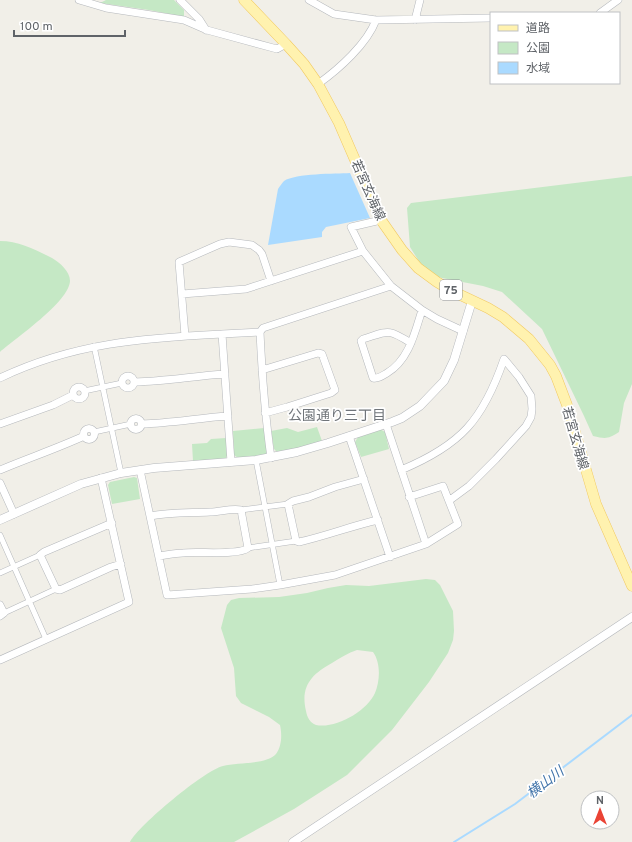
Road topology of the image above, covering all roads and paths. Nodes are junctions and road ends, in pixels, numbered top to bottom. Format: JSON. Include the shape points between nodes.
{"nodes":[{"id":1,"x":79,"y":0,"type":"edge"},
{"id":2,"x":180,"y":0,"type":"edge"},
{"id":3,"x":244,"y":0,"type":"edge"},
{"id":4,"x":309,"y":0,"type":"edge"},
{"id":5,"x":420,"y":0,"type":"edge"},
{"id":6,"x":618,"y":0,"type":"edge"},
{"id":7,"x":601,"y":12,"type":"edge"},
{"id":8,"x":490,"y":18,"type":"edge"},
{"id":9,"x":376,"y":20,"type":"junction"},
{"id":10,"x":415,"y":20,"type":"junction"},
{"id":11,"x":207,"y":30,"type":"junction"},
{"id":12,"x":286,"y":44,"type":"junction"},
{"id":13,"x":318,"y":84,"type":"junction"},
{"id":14,"x":381,"y":220,"type":"junction"},
{"id":15,"x":363,"y":251,"type":"junction"},
{"id":16,"x":271,"y":281,"type":"junction"},
{"id":17,"x":391,"y":286,"type":"junction"},
{"id":18,"x":182,"y":294,"type":"junction"},
{"id":19,"x":472,"y":301,"type":"junction"},
{"id":20,"x":422,"y":310,"type":"junction"},
{"id":21,"x":463,"y":331,"type":"junction"},
{"id":22,"x":260,"y":332,"type":"junction"},
{"id":23,"x":222,"y":334,"type":"junction"},
{"id":24,"x":185,"y":336,"type":"junction"},
{"id":25,"x":411,"y":343,"type":"junction"},
{"id":26,"x":94,"y":346,"type":"junction"},
{"id":27,"x":262,"y":370,"type":"junction"},
{"id":28,"x":225,"y":374,"type":"junction"},
{"id":29,"x":0,"y":378,"type":"edge"},
{"id":30,"x":122,"y":383,"type":"joint"},
{"id":31,"x":102,"y":387,"type":"junction"},
{"id":32,"x":84,"y":391,"type":"joint"},
{"id":33,"x":265,"y":413,"type":"junction"},
{"id":34,"x":228,"y":416,"type":"junction"},
{"id":35,"x":0,"y":424,"type":"edge"},
{"id":36,"x":130,"y":424,"type":"joint"},
{"id":37,"x":386,"y":424,"type":"junction"},
{"id":38,"x":112,"y":428,"type":"junction"},
{"id":39,"x":94,"y":432,"type":"joint"},
{"id":40,"x":349,"y":436,"type":"junction"},
{"id":41,"x":271,"y":458,"type":"junction"},
{"id":42,"x":256,"y":460,"type":"junction"},
{"id":43,"x":231,"y":462,"type":"junction"},
{"id":44,"x":0,"y":470,"type":"edge"},
{"id":45,"x":140,"y":470,"type":"junction"},
{"id":46,"x":401,"y":470,"type":"junction"},
{"id":47,"x":121,"y":472,"type":"junction"},
{"id":48,"x":102,"y":478,"type":"junction"},
{"id":49,"x":364,"y":479,"type":"junction"},
{"id":50,"x":0,"y":483,"type":"edge"},
{"id":51,"x":409,"y":497,"type":"junction"},
{"id":52,"x":450,"y":500,"type":"junction"},
{"id":53,"x":288,"y":504,"type":"junction"},
{"id":54,"x":265,"y":508,"type":"junction"},
{"id":55,"x":241,"y":510,"type":"junction"},
{"id":56,"x":14,"y":514,"type":"junction"},
{"id":57,"x":150,"y":516,"type":"junction"},
{"id":58,"x":0,"y":520,"type":"edge"},
{"id":59,"x":378,"y":520,"type":"junction"},
{"id":60,"x":112,"y":523,"type":"junction"},
{"id":61,"x":0,"y":535,"type":"edge"},
{"id":62,"x":296,"y":541,"type":"junction"},
{"id":63,"x":426,"y":544,"type":"junction"},
{"id":64,"x":272,"y":545,"type":"junction"},
{"id":65,"x":248,"y":548,"type":"junction"},
{"id":66,"x":40,"y":555,"type":"junction"},
{"id":67,"x":159,"y":556,"type":"junction"},
{"id":68,"x":390,"y":556,"type":"junction"},
{"id":69,"x":121,"y":564,"type":"junction"},
{"id":70,"x":14,"y":567,"type":"junction"},
{"id":71,"x":0,"y":573,"type":"edge"},
{"id":72,"x":280,"y":585,"type":"junction"},
{"id":73,"x":632,"y":586,"type":"edge"},
{"id":74,"x":56,"y":589,"type":"junction"},
{"id":75,"x":30,"y":601,"type":"junction"},
{"id":76,"x":0,"y":605,"type":"edge"},
{"id":77,"x":2,"y":615,"type":"edge"},
{"id":78,"x":632,"y":617,"type":"edge"},
{"id":79,"x":46,"y":639,"type":"junction"},
{"id":80,"x":0,"y":660,"type":"edge"},
{"id":81,"x":293,"y":842,"type":"edge"}],
"edges":[{"from":1,"to":11,"type":"street","via":[[106,8],[184,20]]},
{"from":2,"to":11,"type":"street"},
{"from":3,"to":12,"type":"main road","name":"若宮玄海線","number":"75"},
{"from":4,"to":9,"type":"street","via":[[334,14]]},
{"from":5,"to":10,"type":"street"},
{"from":6,"to":7,"type":"street"},
{"from":8,"to":10,"type":"street"},
{"from":9,"to":10,"type":"street"},
{"from":9,"to":13,"type":"street","via":[[373,28],[355,50],[333,73]]},
{"from":11,"to":12,"type":"street","via":[[277,49]]},
{"from":12,"to":13,"type":"main road","name":"若宮玄海線","number":"75"},
{"from":13,"to":14,"type":"main road","name":"若宮玄海線","number":"75","via":[[340,123]]},
{"from":14,"to":15,"type":"street","via":[[351,227]]},
{"from":14,"to":19,"type":"main road","name":"若宮玄海線","number":"75","via":[[418,268]]},
{"from":15,"to":16,"type":"street"},
{"from":15,"to":17,"type":"street"},
{"from":16,"to":18,"type":"street","via":[[246,289]]},
{"from":16,"to":18,"type":"street","via":[[259,250],[252,245],[229,242],[179,262]]},
{"from":17,"to":20,"type":"street"},
{"from":17,"to":22,"type":"street","via":[[263,328]]},
{"from":18,"to":24,"type":"street"},
{"from":19,"to":21,"type":"street"},
{"from":19,"to":73,"type":"main road","name":"若宮玄海線","number":"75","via":[[503,317],[520,331],[539,350],[556,376],[596,504]]},
{"from":20,"to":21,"type":"street"},
{"from":20,"to":25,"type":"street"},
{"from":21,"to":37,"type":"street","via":[[444,381],[411,412]]},
{"from":22,"to":23,"type":"street"},
{"from":22,"to":27,"type":"street"},
{"from":23,"to":24,"type":"street"},
{"from":23,"to":28,"type":"street"},
{"from":24,"to":26,"type":"street"},
{"from":25,"to":25,"type":"street","via":[[404,357],[390,372],[377,379],[373,378],[361,341],[363,339],[390,332]]},
{"from":26,"to":29,"type":"street","via":[[46,359]]},
{"from":26,"to":31,"type":"street"},
{"from":27,"to":33,"type":"street"},
{"from":27,"to":33,"type":"street","via":[[322,354],[335,390],[331,394]]},
{"from":28,"to":30,"type":"street","via":[[135,382],[127,376]]},
{"from":28,"to":34,"type":"street"},
{"from":30,"to":31,"type":"street"},
{"from":31,"to":32,"type":"street"},
{"from":31,"to":38,"type":"street"},
{"from":32,"to":35,"type":"street","via":[[81,398],[73,395]]},
{"from":33,"to":41,"type":"street"},
{"from":34,"to":36,"type":"street","via":[[142,424],[136,418]]},
{"from":34,"to":43,"type":"street"},
{"from":36,"to":38,"type":"street"},
{"from":37,"to":40,"type":"street"},
{"from":37,"to":46,"type":"street"},
{"from":38,"to":39,"type":"street"},
{"from":38,"to":47,"type":"street"},
{"from":39,"to":44,"type":"street","via":[[92,439],[84,436]]},
{"from":40,"to":41,"type":"street"},
{"from":40,"to":49,"type":"street"},
{"from":41,"to":42,"type":"street"},
{"from":42,"to":43,"type":"street"},
{"from":42,"to":54,"type":"street"},
{"from":43,"to":45,"type":"street"},
{"from":45,"to":47,"type":"street"},
{"from":45,"to":57,"type":"street"},
{"from":46,"to":51,"type":"street"},
{"from":46,"to":52,"type":"street","via":[[444,449],[472,424],[490,397],[504,359],[520,377],[531,396],[531,417],[496,459],[469,486]]},
{"from":47,"to":48,"type":"street"},
{"from":48,"to":56,"type":"street"},
{"from":48,"to":60,"type":"street"},
{"from":49,"to":53,"type":"street"},
{"from":49,"to":59,"type":"street"},
{"from":50,"to":56,"type":"street"},
{"from":51,"to":52,"type":"street","via":[[443,486]]},
{"from":51,"to":63,"type":"street"},
{"from":52,"to":63,"type":"street","via":[[458,524]]},
{"from":53,"to":54,"type":"street"},
{"from":53,"to":62,"type":"street"},
{"from":54,"to":55,"type":"street"},
{"from":54,"to":64,"type":"street"},
{"from":55,"to":57,"type":"street","via":[[165,513]]},
{"from":55,"to":65,"type":"street"},
{"from":56,"to":58,"type":"street"},
{"from":57,"to":67,"type":"street"},
{"from":59,"to":62,"type":"street","via":[[325,536]]},
{"from":59,"to":68,"type":"street"},
{"from":60,"to":66,"type":"street"},
{"from":60,"to":69,"type":"street"},
{"from":61,"to":70,"type":"street"},
{"from":62,"to":64,"type":"street"},
{"from":63,"to":68,"type":"street"},
{"from":64,"to":65,"type":"street"},
{"from":64,"to":72,"type":"street"},
{"from":65,"to":67,"type":"street","via":[[230,552]]},
{"from":66,"to":70,"type":"street"},
{"from":66,"to":74,"type":"street"},
{"from":67,"to":72,"type":"street","via":[[167,595]]},
{"from":68,"to":72,"type":"street","via":[[336,575]]},
{"from":69,"to":74,"type":"street","via":[[60,590]]},
{"from":69,"to":79,"type":"street","via":[[129,602]]},
{"from":70,"to":71,"type":"street"},
{"from":70,"to":75,"type":"street"},
{"from":74,"to":75,"type":"street"},
{"from":75,"to":77,"type":"street"},
{"from":75,"to":79,"type":"street"},
{"from":76,"to":77,"type":"street"},
{"from":78,"to":81,"type":"street"},
{"from":79,"to":80,"type":"street"}]}
